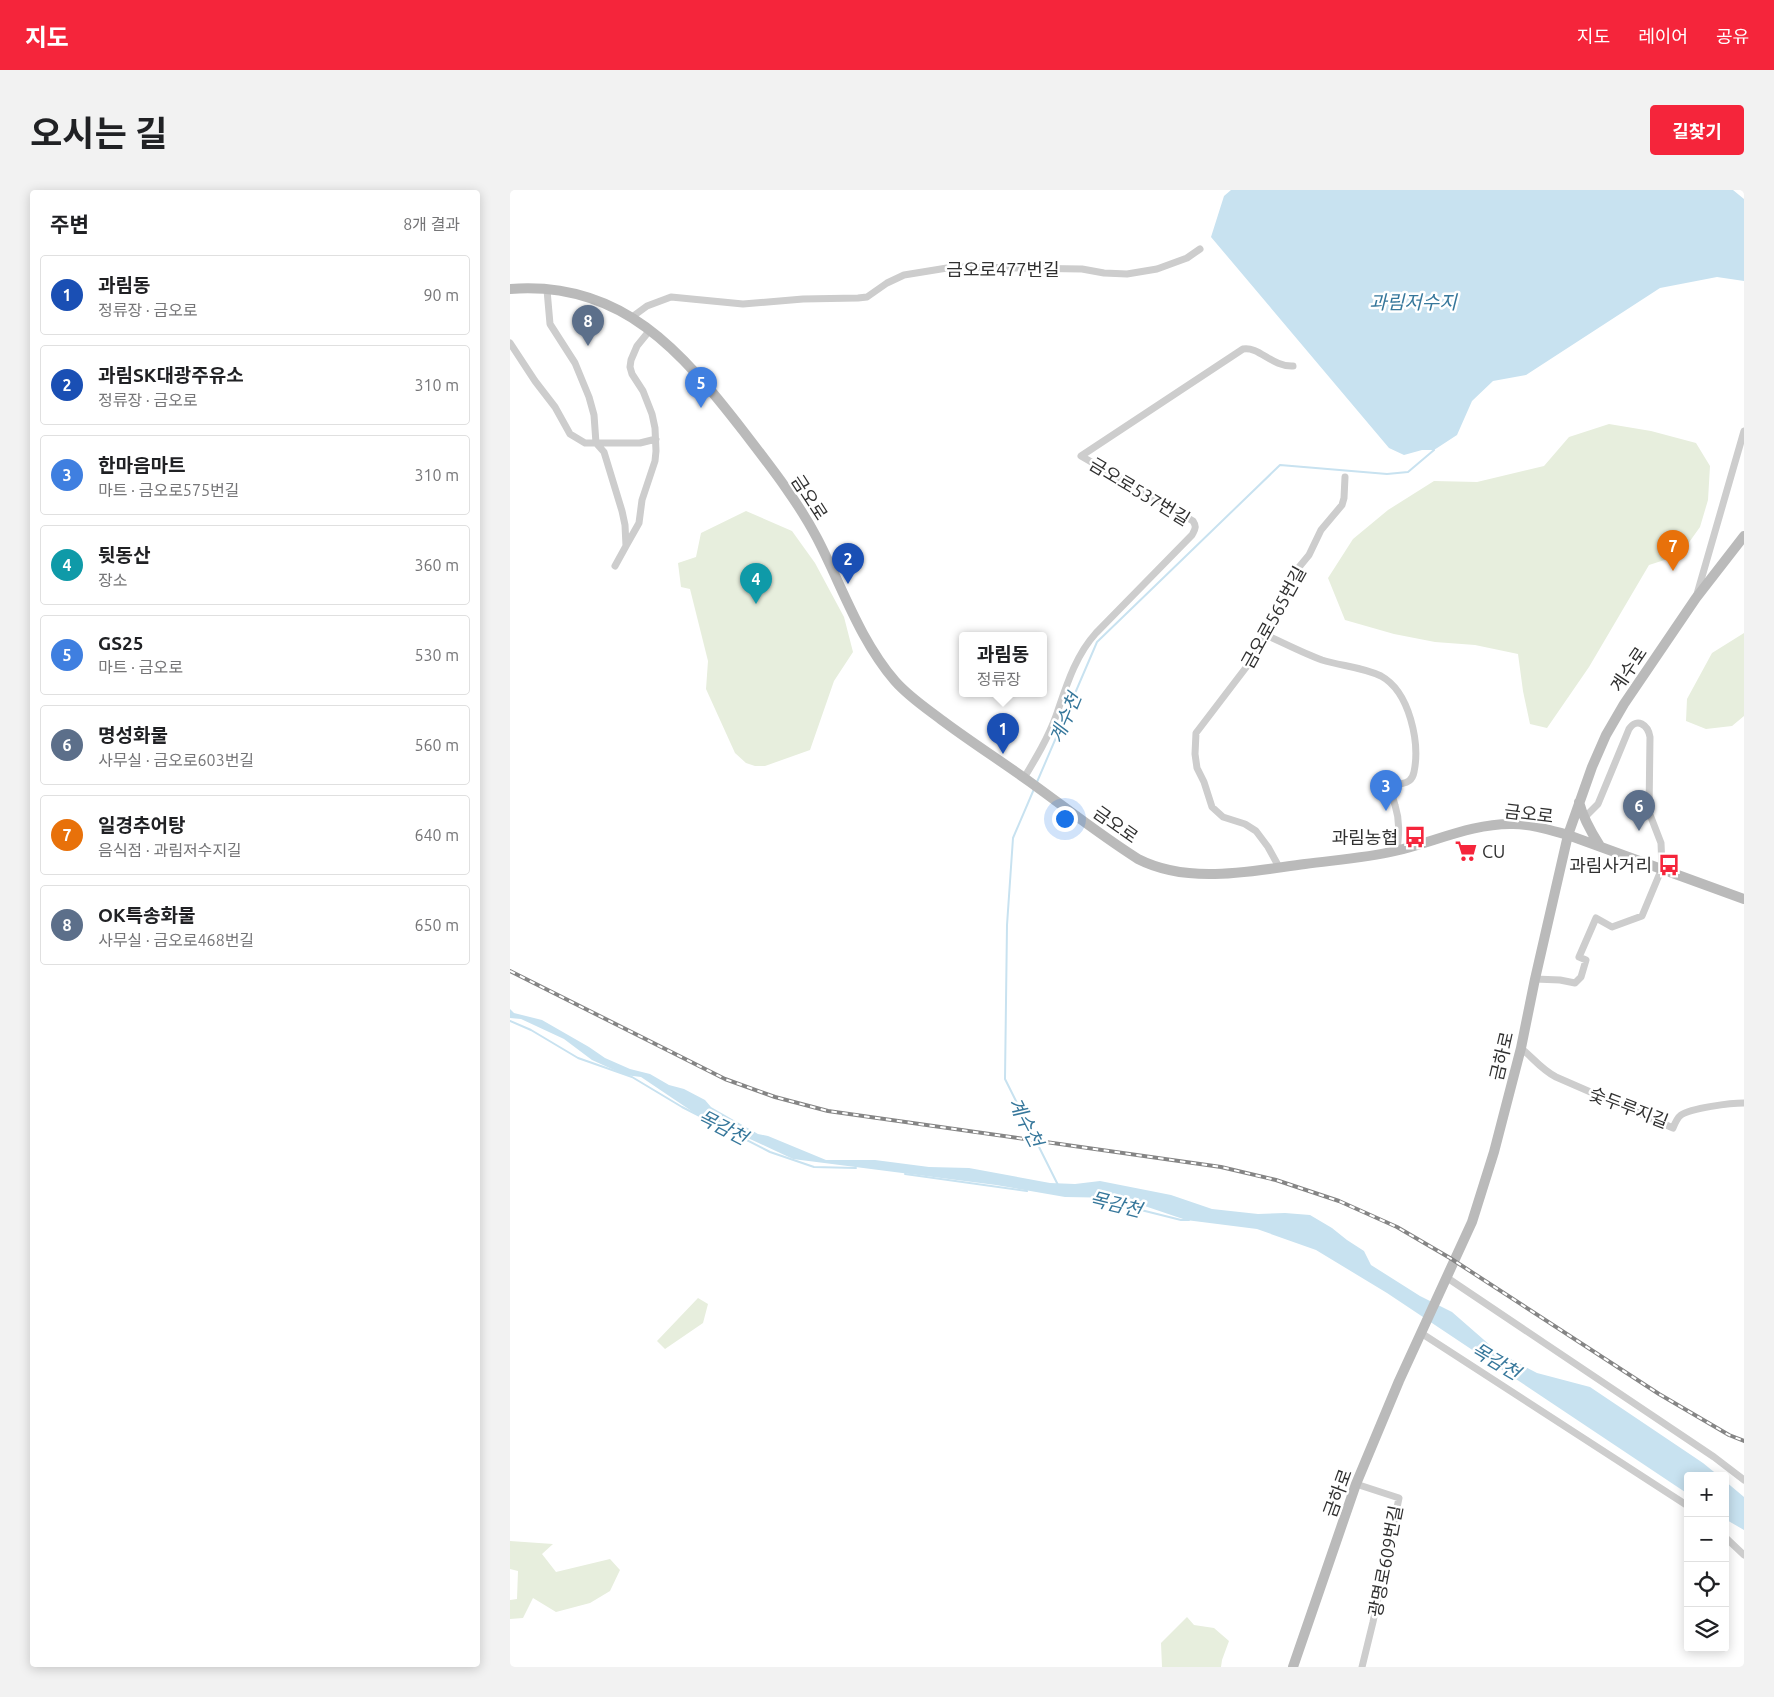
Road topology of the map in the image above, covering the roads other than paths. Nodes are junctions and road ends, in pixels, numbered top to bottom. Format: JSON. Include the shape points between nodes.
{"nodes":[{"id":1,"x":1200,"y":249,"type":"dead end"},
{"id":2,"x":510,"y":288,"type":"edge"},
{"id":3,"x":547,"y":290,"type":"junction"},
{"id":4,"x":632,"y":316,"type":"junction"},
{"id":5,"x":650,"y":330,"type":"junction"},
{"id":6,"x":510,"y":343,"type":"edge"},
{"id":7,"x":1293,"y":366,"type":"dead end"},
{"id":8,"x":1744,"y":431,"type":"edge"},
{"id":9,"x":656,"y":439,"type":"junction"},
{"id":10,"x":596,"y":443,"type":"junction"},
{"id":11,"x":1345,"y":477,"type":"dead end"},
{"id":12,"x":1744,"y":536,"type":"edge"},
{"id":13,"x":626,"y":546,"type":"junction"},
{"id":14,"x":615,"y":566,"type":"dead end"},
{"id":15,"x":1696,"y":598,"type":"junction"},
{"id":16,"x":1266,"y":635,"type":"junction"},
{"id":17,"x":1026,"y":780,"type":"junction"},
{"id":18,"x":1579,"y":802,"type":"junction"},
{"id":19,"x":1584,"y":818,"type":"junction"},
{"id":20,"x":1568,"y":835,"type":"junction"},
{"id":21,"x":1600,"y":846,"type":"junction"},
{"id":22,"x":1397,"y":851,"type":"junction"},
{"id":23,"x":1279,"y":867,"type":"junction"},
{"id":24,"x":1662,"y":868,"type":"junction"},
{"id":25,"x":1744,"y":899,"type":"edge"},
{"id":26,"x":1535,"y":979,"type":"junction"},
{"id":27,"x":1521,"y":1048,"type":"junction"},
{"id":28,"x":1744,"y":1103,"type":"edge"},
{"id":29,"x":1446,"y":1277,"type":"junction"},
{"id":30,"x":1421,"y":1333,"type":"junction"},
{"id":31,"x":1744,"y":1480,"type":"edge"},
{"id":32,"x":1356,"y":1484,"type":"junction"},
{"id":33,"x":1684,"y":1503,"type":"edge"},
{"id":34,"x":1729,"y":1542,"type":"edge"},
{"id":35,"x":1744,"y":1555,"type":"edge"},
{"id":36,"x":1294,"y":1667,"type":"edge"},
{"id":37,"x":1362,"y":1667,"type":"edge"}],
"edges":[{"from":1,"to":4,"type":"street","name":"금오로477번길","via":[[1187,258],[1156,269],[1127,274],[1082,269],[960,267],[904,276],[867,297],[743,304],[671,296]]},
{"from":2,"to":3,"type":"main road","name":"금오로"},
{"from":3,"to":4,"type":"main road","name":"금오로","via":[[583,297]]},
{"from":3,"to":10,"type":"street","via":[[550,324],[575,363],[589,398]]},
{"from":4,"to":5,"type":"main road","name":"금오로"},
{"from":5,"to":9,"type":"street","via":[[637,346],[630,367],[648,404]]},
{"from":5,"to":17,"type":"main road","name":"금오로","via":[[715,395],[795,502],[816,536],[868,645],[887,671],[914,699]]},
{"from":6,"to":10,"type":"street","via":[[570,434],[584,443]]},
{"from":7,"to":17,"type":"street","name":"금오로537번길","via":[[1282,366],[1250,348],[1243,349],[1081,456],[1193,521],[1196,528],[1084,647],[1067,682],[1044,745]]},
{"from":8,"to":15,"type":"street"},
{"from":9,"to":10,"type":"street","via":[[640,443]]},
{"from":9,"to":13,"type":"street","via":[[655,461],[642,500],[639,523]]},
{"from":10,"to":13,"type":"street","via":[[604,452],[622,511]]},
{"from":11,"to":16,"type":"street","name":"금오로565번길","via":[[1342,505],[1321,530],[1309,555],[1295,572]]},
{"from":12,"to":15,"type":"main road","name":"계수로"},
{"from":13,"to":14,"type":"street"},
{"from":15,"to":18,"type":"main road","name":"계수로","via":[[1615,719]]},
{"from":16,"to":22,"type":"street","via":[[1320,659],[1381,676],[1402,698],[1415,740],[1414,772],[1408,782],[1393,789],[1399,817]]},
{"from":16,"to":23,"type":"street","name":"금오로565번길","via":[[1247,668],[1196,734],[1195,754],[1212,807],[1223,817],[1256,831]]},
{"from":17,"to":23,"type":"main road","name":"금오로","via":[[1125,851],[1150,865],[1204,874]]},
{"from":18,"to":19,"type":"main road"},
{"from":18,"to":20,"type":"main road","name":"계수로"},
{"from":19,"to":21,"type":"main road"},
{"from":19,"to":24,"type":"street","via":[[1598,804],[1632,724],[1643,724],[1649,729],[1650,737],[1649,812],[1661,842]]},
{"from":20,"to":21,"type":"main road","name":"금오로"},
{"from":20,"to":22,"type":"main road","name":"금오로","via":[[1528,825],[1497,824]]},
{"from":20,"to":26,"type":"main road","name":"금하로"},
{"from":21,"to":24,"type":"main road","name":"금오로"},
{"from":22,"to":23,"type":"main road","name":"금오로"},
{"from":24,"to":25,"type":"main road","name":"금오로"},
{"from":24,"to":26,"type":"street","via":[[1642,916],[1612,927],[1596,918],[1579,957],[1586,960],[1581,977],[1575,983]]},
{"from":26,"to":27,"type":"main road","name":"금하로"},
{"from":27,"to":28,"type":"street","name":"숯두루지길","via":[[1556,1078],[1673,1128],[1678,1117],[1687,1112]]},
{"from":27,"to":29,"type":"main road","name":"금하로","via":[[1472,1222]]},
{"from":29,"to":30,"type":"main road","name":"금하로"},
{"from":29,"to":31,"type":"street"},
{"from":30,"to":32,"type":"main road","name":"금하로"},
{"from":30,"to":33,"type":"street"},
{"from":32,"to":36,"type":"main road","name":"금하로"},
{"from":32,"to":37,"type":"street","name":"광명로609번길","via":[[1399,1498]]},
{"from":34,"to":35,"type":"street"}]}
